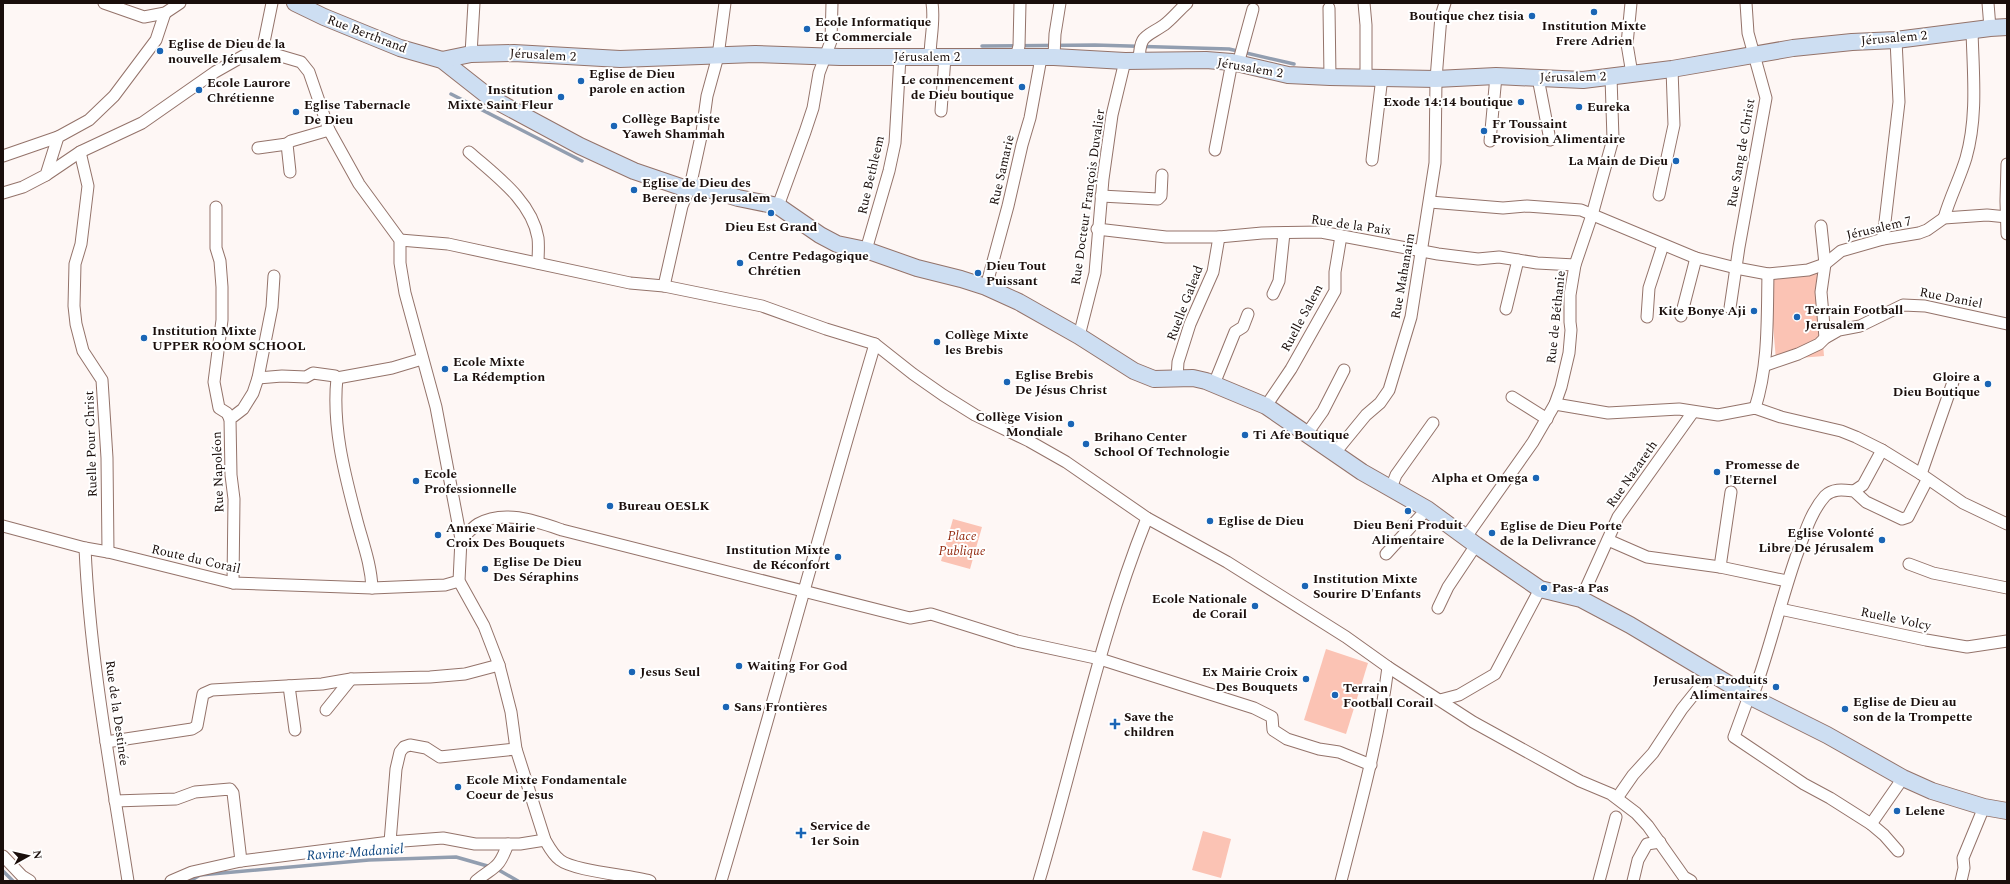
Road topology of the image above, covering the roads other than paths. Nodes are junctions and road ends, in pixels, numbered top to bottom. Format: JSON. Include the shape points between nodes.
{"nodes":[{"id":1,"x":104,"y":3,"type":"edge"},
{"id":2,"x":180,"y":3,"type":"edge"},
{"id":3,"x":272,"y":3,"type":"edge"},
{"id":4,"x":295,"y":3,"type":"edge"},
{"id":5,"x":474,"y":3,"type":"edge"},
{"id":6,"x":725,"y":3,"type":"edge"},
{"id":7,"x":832,"y":3,"type":"edge"},
{"id":8,"x":932,"y":3,"type":"edge"},
{"id":9,"x":1020,"y":3,"type":"edge"},
{"id":10,"x":1060,"y":3,"type":"edge"},
{"id":11,"x":1187,"y":3,"type":"edge"},
{"id":12,"x":1364,"y":3,"type":"edge"},
{"id":13,"x":1445,"y":3,"type":"edge"},
{"id":14,"x":1631,"y":3,"type":"edge"},
{"id":15,"x":1746,"y":3,"type":"edge"},
{"id":16,"x":1988,"y":3,"type":"edge"},
{"id":17,"x":1253,"y":8,"type":"dead end"},
{"id":18,"x":1329,"y":8,"type":"dead end"},
{"id":19,"x":165,"y":13,"type":"junction"},
{"id":20,"x":2007,"y":27,"type":"edge"},
{"id":21,"x":1990,"y":28,"type":"junction"},
{"id":22,"x":1972,"y":30,"type":"junction"},
{"id":23,"x":1896,"y":40,"type":"junction"},
{"id":24,"x":262,"y":52,"type":"junction"},
{"id":25,"x":471,"y":54,"type":"junction"},
{"id":26,"x":1136,"y":54,"type":"junction"},
{"id":27,"x":1753,"y":54,"type":"junction"},
{"id":28,"x":718,"y":56,"type":"junction"},
{"id":29,"x":825,"y":57,"type":"junction"},
{"id":30,"x":900,"y":57,"type":"junction"},
{"id":31,"x":937,"y":57,"type":"junction"},
{"id":32,"x":1016,"y":57,"type":"junction"},
{"id":33,"x":1048,"y":57,"type":"junction"},
{"id":34,"x":442,"y":60,"type":"junction"},
{"id":35,"x":1235,"y":63,"type":"junction"},
{"id":36,"x":1672,"y":69,"type":"junction"},
{"id":37,"x":1632,"y":74,"type":"junction"},
{"id":38,"x":1366,"y":76,"type":"junction"},
{"id":39,"x":1496,"y":76,"type":"junction"},
{"id":40,"x":1611,"y":76,"type":"junction"},
{"id":41,"x":1330,"y":77,"type":"junction"},
{"id":42,"x":1382,"y":77,"type":"junction"},
{"id":43,"x":1538,"y":78,"type":"junction"},
{"id":44,"x":1436,"y":79,"type":"junction"},
{"id":45,"x":941,"y":111,"type":"dead end"},
{"id":46,"x":329,"y":130,"type":"junction"},
{"id":47,"x":58,"y":137,"type":"junction"},
{"id":48,"x":1550,"y":140,"type":"dead end"},
{"id":49,"x":1490,"y":141,"type":"dead end"},
{"id":50,"x":287,"y":144,"type":"junction"},
{"id":51,"x":258,"y":148,"type":"dead end"},
{"id":52,"x":1214,"y":150,"type":"dead end"},
{"id":53,"x":80,"y":152,"type":"junction"},
{"id":54,"x":469,"y":152,"type":"dead end"},
{"id":55,"x":3,"y":156,"type":"edge"},
{"id":56,"x":1372,"y":160,"type":"dead end"},
{"id":57,"x":2007,"y":164,"type":"edge"},
{"id":58,"x":290,"y":172,"type":"dead end"},
{"id":59,"x":46,"y":175,"type":"junction"},
{"id":60,"x":1162,"y":175,"type":"dead end"},
{"id":61,"x":690,"y":187,"type":"junction"},
{"id":62,"x":3,"y":192,"type":"edge"},
{"id":63,"x":1659,"y":195,"type":"dead end"},
{"id":64,"x":1101,"y":196,"type":"junction"},
{"id":65,"x":1430,"y":202,"type":"junction"},
{"id":66,"x":778,"y":206,"type":"junction"},
{"id":67,"x":216,"y":207,"type":"dead end"},
{"id":68,"x":1592,"y":215,"type":"junction"},
{"id":69,"x":2006,"y":217,"type":"edge"},
{"id":70,"x":1944,"y":218,"type":"junction"},
{"id":71,"x":1821,"y":226,"type":"dead end"},
{"id":72,"x":1098,"y":229,"type":"junction"},
{"id":73,"x":1284,"y":233,"type":"junction"},
{"id":74,"x":2007,"y":234,"type":"edge"},
{"id":75,"x":1341,"y":236,"type":"junction"},
{"id":76,"x":1219,"y":238,"type":"junction"},
{"id":77,"x":1883,"y":239,"type":"junction"},
{"id":78,"x":400,"y":240,"type":"junction"},
{"id":79,"x":1662,"y":245,"type":"junction"},
{"id":80,"x":866,"y":250,"type":"junction"},
{"id":81,"x":1420,"y":251,"type":"junction"},
{"id":82,"x":1696,"y":258,"type":"junction"},
{"id":83,"x":1518,"y":260,"type":"junction"},
{"id":84,"x":538,"y":263,"type":"junction"},
{"id":85,"x":1825,"y":264,"type":"junction"},
{"id":86,"x":1575,"y":265,"type":"junction"},
{"id":87,"x":1736,"y":268,"type":"junction"},
{"id":88,"x":1768,"y":274,"type":"junction"},
{"id":89,"x":274,"y":276,"type":"dead end"},
{"id":90,"x":664,"y":286,"type":"junction"},
{"id":91,"x":986,"y":287,"type":"junction"},
{"id":92,"x":1273,"y":294,"type":"dead end"},
{"id":93,"x":1730,"y":308,"type":"dead end"},
{"id":94,"x":1506,"y":309,"type":"dead end"},
{"id":95,"x":1248,"y":314,"type":"dead end"},
{"id":96,"x":1681,"y":316,"type":"dead end"},
{"id":97,"x":1648,"y":317,"type":"dead end"},
{"id":98,"x":2007,"y":324,"type":"edge"},
{"id":99,"x":1079,"y":336,"type":"junction"},
{"id":100,"x":1825,"y":338,"type":"junction"},
{"id":101,"x":875,"y":344,"type":"junction"},
{"id":102,"x":422,"y":359,"type":"junction"},
{"id":103,"x":1766,"y":365,"type":"junction"},
{"id":104,"x":1344,"y":370,"type":"dead end"},
{"id":105,"x":258,"y":378,"type":"junction"},
{"id":106,"x":337,"y":378,"type":"junction"},
{"id":107,"x":1178,"y":378,"type":"junction"},
{"id":108,"x":1953,"y":382,"type":"dead end"},
{"id":109,"x":1214,"y":384,"type":"junction"},
{"id":110,"x":1512,"y":397,"type":"dead end"},
{"id":111,"x":1555,"y":404,"type":"junction"},
{"id":112,"x":1266,"y":406,"type":"junction"},
{"id":113,"x":1755,"y":408,"type":"junction"},
{"id":114,"x":1693,"y":412,"type":"junction"},
{"id":115,"x":230,"y":419,"type":"junction"},
{"id":116,"x":1547,"y":419,"type":"junction"},
{"id":117,"x":1433,"y":423,"type":"dead end"},
{"id":118,"x":1306,"y":435,"type":"junction"},
{"id":119,"x":1882,"y":450,"type":"junction"},
{"id":120,"x":1334,"y":454,"type":"junction"},
{"id":121,"x":1924,"y":477,"type":"junction"},
{"id":122,"x":1391,"y":488,"type":"junction"},
{"id":123,"x":1854,"y":491,"type":"junction"},
{"id":124,"x":1731,"y":492,"type":"dead end"},
{"id":125,"x":1427,"y":509,"type":"junction"},
{"id":126,"x":1147,"y":518,"type":"junction"},
{"id":127,"x":2007,"y":524,"type":"edge"},
{"id":128,"x":3,"y":526,"type":"edge"},
{"id":129,"x":461,"y":539,"type":"junction"},
{"id":130,"x":1608,"y":540,"type":"junction"},
{"id":131,"x":1471,"y":541,"type":"junction"},
{"id":132,"x":85,"y":548,"type":"junction"},
{"id":133,"x":108,"y":552,"type":"junction"},
{"id":134,"x":1386,"y":554,"type":"dead end"},
{"id":135,"x":1909,"y":564,"type":"dead end"},
{"id":136,"x":1720,"y":567,"type":"junction"},
{"id":137,"x":459,"y":581,"type":"junction"},
{"id":138,"x":1787,"y":581,"type":"junction"},
{"id":139,"x":233,"y":583,"type":"junction"},
{"id":140,"x":372,"y":588,"type":"junction"},
{"id":141,"x":2007,"y":588,"type":"edge"},
{"id":142,"x":1540,"y":589,"type":"junction"},
{"id":143,"x":803,"y":592,"type":"junction"},
{"id":144,"x":1581,"y":599,"type":"junction"},
{"id":145,"x":1438,"y":608,"type":"dead end"},
{"id":146,"x":1780,"y":609,"type":"junction"},
{"id":147,"x":2007,"y":641,"type":"edge"},
{"id":148,"x":1100,"y":659,"type":"junction"},
{"id":149,"x":499,"y":666,"type":"junction"},
{"id":150,"x":1388,"y":667,"type":"junction"},
{"id":151,"x":1710,"y":672,"type":"junction"},
{"id":152,"x":351,"y":679,"type":"junction"},
{"id":153,"x":289,"y":686,"type":"junction"},
{"id":154,"x":1750,"y":697,"type":"junction"},
{"id":155,"x":1440,"y":700,"type":"junction"},
{"id":156,"x":326,"y":710,"type":"dead end"},
{"id":157,"x":296,"y":730,"type":"dead end"},
{"id":158,"x":106,"y":742,"type":"junction"},
{"id":159,"x":516,"y":749,"type":"junction"},
{"id":160,"x":1371,"y":765,"type":"junction"},
{"id":161,"x":1903,"y":778,"type":"junction"},
{"id":162,"x":1617,"y":798,"type":"junction"},
{"id":163,"x":115,"y":801,"type":"junction"},
{"id":164,"x":1984,"y":807,"type":"junction"},
{"id":165,"x":2007,"y":811,"type":"edge"},
{"id":166,"x":1616,"y":817,"type":"dead end"},
{"id":167,"x":1871,"y":824,"type":"junction"},
{"id":168,"x":546,"y":840,"type":"junction"},
{"id":169,"x":390,"y":842,"type":"junction"},
{"id":170,"x":1660,"y":842,"type":"junction"},
{"id":171,"x":508,"y":844,"type":"junction"},
{"id":172,"x":1898,"y":851,"type":"dead end"},
{"id":173,"x":3,"y":856,"type":"edge"},
{"id":174,"x":240,"y":861,"type":"junction"},
{"id":175,"x":1686,"y":880,"type":"edge"},
{"id":176,"x":30,"y":881,"type":"edge"},
{"id":177,"x":128,"y":881,"type":"edge"},
{"id":178,"x":171,"y":881,"type":"edge"},
{"id":179,"x":476,"y":881,"type":"edge"},
{"id":180,"x":650,"y":881,"type":"edge"},
{"id":181,"x":721,"y":881,"type":"edge"},
{"id":182,"x":1039,"y":881,"type":"edge"},
{"id":183,"x":1341,"y":881,"type":"edge"},
{"id":184,"x":1599,"y":881,"type":"edge"},
{"id":185,"x":1633,"y":881,"type":"edge"},
{"id":186,"x":1961,"y":881,"type":"edge"}],
"edges":[{"from":1,"to":19,"type":"street","via":[[144,17]]},
{"from":2,"to":19,"type":"street"},
{"from":3,"to":24,"type":"street"},
{"from":4,"to":34,"type":"street","name":"Rue Berthrand","via":[[400,48]]},
{"from":5,"to":25,"type":"street"},
{"from":6,"to":28,"type":"street"},
{"from":7,"to":29,"type":"street","via":[[831,41]]},
{"from":8,"to":31,"type":"street","via":[[934,17],[930,36]]},
{"from":9,"to":32,"type":"street"},
{"from":10,"to":33,"type":"street","name":"Rue Samarie"},
{"from":11,"to":26,"type":"street","via":[[1164,25],[1147,34]]},
{"from":12,"to":38,"type":"street"},
{"from":13,"to":44,"type":"street","name":"Rue Mahanaim","via":[[1441,16]]},
{"from":14,"to":37,"type":"street","via":[[1628,44]]},
{"from":15,"to":27,"type":"street","name":"Rue Sang de Christ","via":[[1748,33]]},
{"from":16,"to":21,"type":"street"},
{"from":17,"to":35,"type":"street"},
{"from":18,"to":41,"type":"street"},
{"from":19,"to":47,"type":"street","via":[[156,40],[114,96],[88,120]]},
{"from":20,"to":21,"type":"street","name":"Jérusalem 2"},
{"from":21,"to":22,"type":"street","name":"Jérusalem 2"},
{"from":22,"to":23,"type":"street","name":"Jérusalem 2"},
{"from":22,"to":70,"type":"street","via":[[1972,127],[1967,157]]},
{"from":23,"to":27,"type":"street","name":"Jérusalem 2","via":[[1852,42]]},
{"from":23,"to":77,"type":"street","via":[[1899,102]]},
{"from":24,"to":46,"type":"street","via":[[301,62],[309,72]]},
{"from":24,"to":53,"type":"street","via":[[245,55],[215,72],[142,123]]},
{"from":25,"to":28,"type":"street","name":"Jérusalem 2","via":[[514,53],[620,59]]},
{"from":25,"to":34,"type":"street","name":"Jérusalem 2"},
{"from":26,"to":33,"type":"street","name":"Jérusalem 2"},
{"from":26,"to":35,"type":"street","name":"Jérusalem 2"},
{"from":26,"to":64,"type":"street","name":"Rue Docteur François Duvalier","via":[[1112,116]]},
{"from":27,"to":36,"type":"street","name":"Jérusalem 2"},
{"from":27,"to":87,"type":"street","name":"Rue Sang de Christ","via":[[1766,98]]},
{"from":28,"to":29,"type":"street","name":"Jérusalem 2","via":[[755,54]]},
{"from":28,"to":61,"type":"street","via":[[707,96]]},
{"from":29,"to":30,"type":"street","name":"Jérusalem 2"},
{"from":29,"to":66,"type":"street","via":[[805,132]]},
{"from":30,"to":31,"type":"street","name":"Jérusalem 2"},
{"from":30,"to":80,"type":"street","name":"Rue Bethleem","via":[[895,143]]},
{"from":31,"to":32,"type":"street","name":"Jérusalem 2"},
{"from":31,"to":45,"type":"street"},
{"from":32,"to":33,"type":"street","name":"Jérusalem 2"},
{"from":33,"to":91,"type":"street","name":"Rue Samarie","via":[[1022,145]]},
{"from":34,"to":61,"type":"street","via":[[489,97],[580,146],[634,171]]},
{"from":35,"to":41,"type":"street","name":"Jérusalem 2","via":[[1288,75]]},
{"from":35,"to":52,"type":"street"},
{"from":36,"to":37,"type":"street","name":"Jérusalem 2"},
{"from":36,"to":63,"type":"street","via":[[1674,125]]},
{"from":37,"to":40,"type":"street","name":"Jérusalem 2"},
{"from":38,"to":41,"type":"street","name":"Jérusalem 2"},
{"from":38,"to":42,"type":"street","name":"Jérusalem 2"},
{"from":39,"to":43,"type":"street","name":"Jérusalem 2"},
{"from":39,"to":44,"type":"street","name":"Jérusalem 2"},
{"from":39,"to":49,"type":"street"},
{"from":40,"to":43,"type":"street","name":"Jérusalem 2","via":[[1583,80]]},
{"from":40,"to":68,"type":"street","name":"Rue de Béthanie","via":[[1613,139]]},
{"from":42,"to":44,"type":"street","name":"Jérusalem 2"},
{"from":42,"to":56,"type":"street"},
{"from":43,"to":48,"type":"street"},
{"from":44,"to":65,"type":"street","name":"Rue Mahanaim","via":[[1435,163]]},
{"from":46,"to":50,"type":"street"},
{"from":46,"to":78,"type":"street","via":[[359,184]]},
{"from":47,"to":55,"type":"street"},
{"from":47,"to":59,"type":"street"},
{"from":50,"to":51,"type":"street"},
{"from":50,"to":58,"type":"street"},
{"from":53,"to":59,"type":"street"},
{"from":53,"to":133,"type":"street","name":"Ruelle Pour Christ","via":[[88,186],[81,244],[75,264],[75,312],[83,351],[102,380],[107,458]]},
{"from":54,"to":84,"type":"street","via":[[515,193],[534,224],[538,239]]},
{"from":57,"to":69,"type":"street"},
{"from":59,"to":62,"type":"street","via":[[23,187]]},
{"from":60,"to":64,"type":"street","via":[[1161,196],[1158,199]]},
{"from":61,"to":66,"type":"street","via":[[705,188]]},
{"from":61,"to":90,"type":"street","via":[[682,206]]},
{"from":64,"to":72,"type":"street","name":"Rue Docteur François Duvalier"},
{"from":65,"to":68,"type":"street","name":"Jérusalem 7","via":[[1503,208],[1560,208],[1581,210]]},
{"from":65,"to":81,"type":"street","name":"Rue Mahanaim"},
{"from":66,"to":80,"type":"street","via":[[825,238],[837,244]]},
{"from":67,"to":115,"type":"street","via":[[216,248],[220,261],[222,320],[214,382],[219,408],[227,413]]},
{"from":68,"to":79,"type":"street","name":"Jérusalem 7"},
{"from":68,"to":86,"type":"street","name":"Rue de Béthanie"},
{"from":69,"to":70,"type":"street"},
{"from":69,"to":74,"type":"street"},
{"from":70,"to":77,"type":"street","name":"Jérusalem 7","via":[[1919,233]]},
{"from":71,"to":85,"type":"street"},
{"from":72,"to":76,"type":"street","name":"Rue de la Paix","via":[[1166,237]]},
{"from":72,"to":99,"type":"street","name":"Rue Docteur François Duvalier","via":[[1095,273]]},
{"from":73,"to":75,"type":"street","name":"Rue de la Paix","via":[[1321,232]]},
{"from":73,"to":76,"type":"street","name":"Rue de la Paix"},
{"from":73,"to":92,"type":"street","via":[[1279,281]]},
{"from":75,"to":81,"type":"street","name":"Rue de la Paix"},
{"from":75,"to":112,"type":"street","name":"Ruelle Salem","via":[[1335,272],[1335,291],[1292,369]]},
{"from":76,"to":107,"type":"street","name":"Ruelle Galead","via":[[1213,272],[1190,324],[1178,362]]},
{"from":77,"to":85,"type":"street","name":"Jérusalem 7","via":[[1841,251]]},
{"from":78,"to":84,"type":"street","via":[[448,244]]},
{"from":78,"to":102,"type":"street","via":[[400,263],[405,293]]},
{"from":79,"to":82,"type":"street","name":"Jérusalem 7"},
{"from":79,"to":97,"type":"street","via":[[1649,288]]},
{"from":80,"to":91,"type":"street","via":[[917,268]]},
{"from":81,"to":83,"type":"street","name":"Rue de la Paix","via":[[1478,259],[1499,257]]},
{"from":81,"to":120,"type":"street","name":"Rue Mahanaim","via":[[1411,317],[1388,390],[1380,403],[1366,415]]},
{"from":82,"to":87,"type":"street","name":"Jérusalem 7"},
{"from":82,"to":96,"type":"street"},
{"from":83,"to":86,"type":"street","name":"Rue de la Paix"},
{"from":83,"to":94,"type":"street"},
{"from":84,"to":90,"type":"street","via":[[630,283]]},
{"from":85,"to":88,"type":"street","name":"Jérusalem 7","via":[[1808,270]]},
{"from":85,"to":100,"type":"street","via":[[1821,292]]},
{"from":86,"to":111,"type":"street","name":"Rue de Béthanie","via":[[1570,294],[1572,330],[1569,353]]},
{"from":87,"to":88,"type":"street","name":"Jérusalem 7"},
{"from":87,"to":93,"type":"street","name":"Rue Sang de Christ"},
{"from":88,"to":103,"type":"street"},
{"from":89,"to":105,"type":"street","name":"Rue Napoléon","via":[[272,307]]},
{"from":90,"to":101,"type":"street","via":[[762,306]]},
{"from":91,"to":99,"type":"street","via":[[1019,302]]},
{"from":95,"to":109,"type":"street","via":[[1243,327],[1235,332]]},
{"from":98,"to":100,"type":"street","name":"Rue Daniel","via":[[1925,306],[1903,305],[1860,326],[1839,330]]},
{"from":99,"to":107,"type":"street","via":[[1134,371],[1154,379]]},
{"from":100,"to":103,"type":"street","name":"Rue Daniel","via":[[1820,344]]},
{"from":101,"to":126,"type":"street","via":[[943,395],[1066,462]]},
{"from":101,"to":143,"type":"street"},
{"from":102,"to":106,"type":"street","via":[[392,368]]},
{"from":102,"to":129,"type":"street","via":[[436,407]]},
{"from":103,"to":113,"type":"street"},
{"from":104,"to":118,"type":"street","via":[[1323,411]]},
{"from":105,"to":106,"type":"street","via":[[306,377],[312,373]]},
{"from":105,"to":115,"type":"street","name":"Rue Napoléon","via":[[253,393],[243,409]]},
{"from":106,"to":140,"type":"street","via":[[337,435],[355,516],[371,568]]},
{"from":107,"to":109,"type":"street","via":[[1193,378]]},
{"from":108,"to":121,"type":"street"},
{"from":109,"to":112,"type":"street"},
{"from":110,"to":116,"type":"street"},
{"from":111,"to":114,"type":"street","via":[[1608,413],[1658,410]]},
{"from":111,"to":116,"type":"street","name":"Rue de Béthanie"},
{"from":112,"to":118,"type":"street"},
{"from":113,"to":114,"type":"street","via":[[1718,415]]},
{"from":113,"to":119,"type":"street","via":[[1841,431]]},
{"from":114,"to":130,"type":"street","name":"Rue Nazareth","via":[[1618,517]]},
{"from":115,"to":139,"type":"street","name":"Rue Napoléon","via":[[234,499]]},
{"from":116,"to":131,"type":"street","name":"Rue de Béthanie"},
{"from":117,"to":122,"type":"street","via":[[1396,474]]},
{"from":118,"to":120,"type":"street"},
{"from":119,"to":121,"type":"street"},
{"from":119,"to":123,"type":"street","via":[[1864,485]]},
{"from":120,"to":122,"type":"street"},
{"from":121,"to":123,"type":"street","via":[[1908,516],[1902,519],[1866,502]]},
{"from":121,"to":127,"type":"street","via":[[1963,503]]},
{"from":122,"to":125,"type":"street"},
{"from":123,"to":138,"type":"street","via":[[1836,490],[1826,496],[1808,523]]},
{"from":124,"to":136,"type":"street"},
{"from":125,"to":131,"type":"street"},
{"from":125,"to":134,"type":"street"},
{"from":126,"to":148,"type":"street","via":[[1130,559]]},
{"from":126,"to":150,"type":"street","via":[[1227,562],[1346,637]]},
{"from":128,"to":132,"type":"street","name":"Route du Corail"},
{"from":129,"to":137,"type":"street"},
{"from":129,"to":143,"type":"street","via":[[478,524],[504,516],[531,520]]},
{"from":130,"to":136,"type":"street","via":[[1647,557]]},
{"from":130,"to":144,"type":"street","name":"Rue Nazareth"},
{"from":131,"to":142,"type":"street"},
{"from":131,"to":145,"type":"street","name":"Rue de Béthanie"},
{"from":132,"to":133,"type":"street","name":"Route du Corail"},
{"from":132,"to":158,"type":"street","name":"Rue de la Destinée","via":[[88,603]]},
{"from":133,"to":139,"type":"street","name":"Route du Corail"},
{"from":135,"to":141,"type":"street","via":[[1933,573]]},
{"from":136,"to":138,"type":"street"},
{"from":137,"to":140,"type":"street","name":"Route du Corail","via":[[445,585]]},
{"from":137,"to":149,"type":"street","via":[[484,626]]},
{"from":138,"to":146,"type":"street"},
{"from":139,"to":140,"type":"street","name":"Route du Corail"},
{"from":142,"to":144,"type":"street"},
{"from":142,"to":155,"type":"street","via":[[1494,674],[1458,695]]},
{"from":143,"to":148,"type":"street","via":[[910,618],[931,614],[1017,641]]},
{"from":143,"to":181,"type":"street","via":[[752,780]]},
{"from":144,"to":151,"type":"street"},
{"from":146,"to":147,"type":"street","name":"Ruelle Volcy","via":[[1926,640],[1967,646]]},
{"from":146,"to":154,"type":"street","via":[[1762,672]]},
{"from":148,"to":160,"type":"street","via":[[1254,708],[1272,717],[1273,730],[1287,739],[1339,752]]},
{"from":148,"to":182,"type":"street"},
{"from":149,"to":152,"type":"street","via":[[465,674]]},
{"from":149,"to":159,"type":"street"},
{"from":150,"to":155,"type":"street"},
{"from":150,"to":160,"type":"street","via":[[1383,710]]},
{"from":151,"to":154,"type":"street"},
{"from":151,"to":162,"type":"street","via":[[1653,753]]},
{"from":152,"to":153,"type":"street"},
{"from":152,"to":156,"type":"street"},
{"from":153,"to":157,"type":"street"},
{"from":153,"to":158,"type":"street","via":[[212,690],[203,694],[197,726],[192,729]]},
{"from":154,"to":161,"type":"street","via":[[1827,735]]},
{"from":154,"to":167,"type":"street","via":[[1734,737],[1804,784]]},
{"from":155,"to":162,"type":"street","via":[[1473,722],[1580,781]]},
{"from":158,"to":163,"type":"street","name":"Rue de la Destinée"},
{"from":159,"to":168,"type":"street"},
{"from":159,"to":169,"type":"street","via":[[440,757],[426,748],[410,745],[404,747],[400,752],[396,769]]},
{"from":160,"to":183,"type":"street"},
{"from":161,"to":164,"type":"street","via":[[1932,791]]},
{"from":161,"to":167,"type":"street"},
{"from":162,"to":170,"type":"street","via":[[1636,813]]},
{"from":163,"to":174,"type":"street","via":[[176,799],[195,792],[230,789],[233,793]]},
{"from":163,"to":177,"type":"street","name":"Rue de la Destinée"},
{"from":164,"to":165,"type":"street"},
{"from":164,"to":186,"type":"street","via":[[1963,858]]},
{"from":166,"to":184,"type":"street"},
{"from":167,"to":172,"type":"street"},
{"from":168,"to":171,"type":"street"},
{"from":168,"to":180,"type":"street","via":[[552,852],[565,863]]},
{"from":169,"to":171,"type":"street","via":[[442,838],[475,844]]},
{"from":169,"to":174,"type":"street"},
{"from":170,"to":175,"type":"street"},
{"from":170,"to":185,"type":"street","via":[[1647,844],[1638,860]]},
{"from":171,"to":179,"type":"street","via":[[502,861],[496,868]]},
{"from":173,"to":176,"type":"street"},
{"from":174,"to":178,"type":"street","via":[[192,872]]}]}
